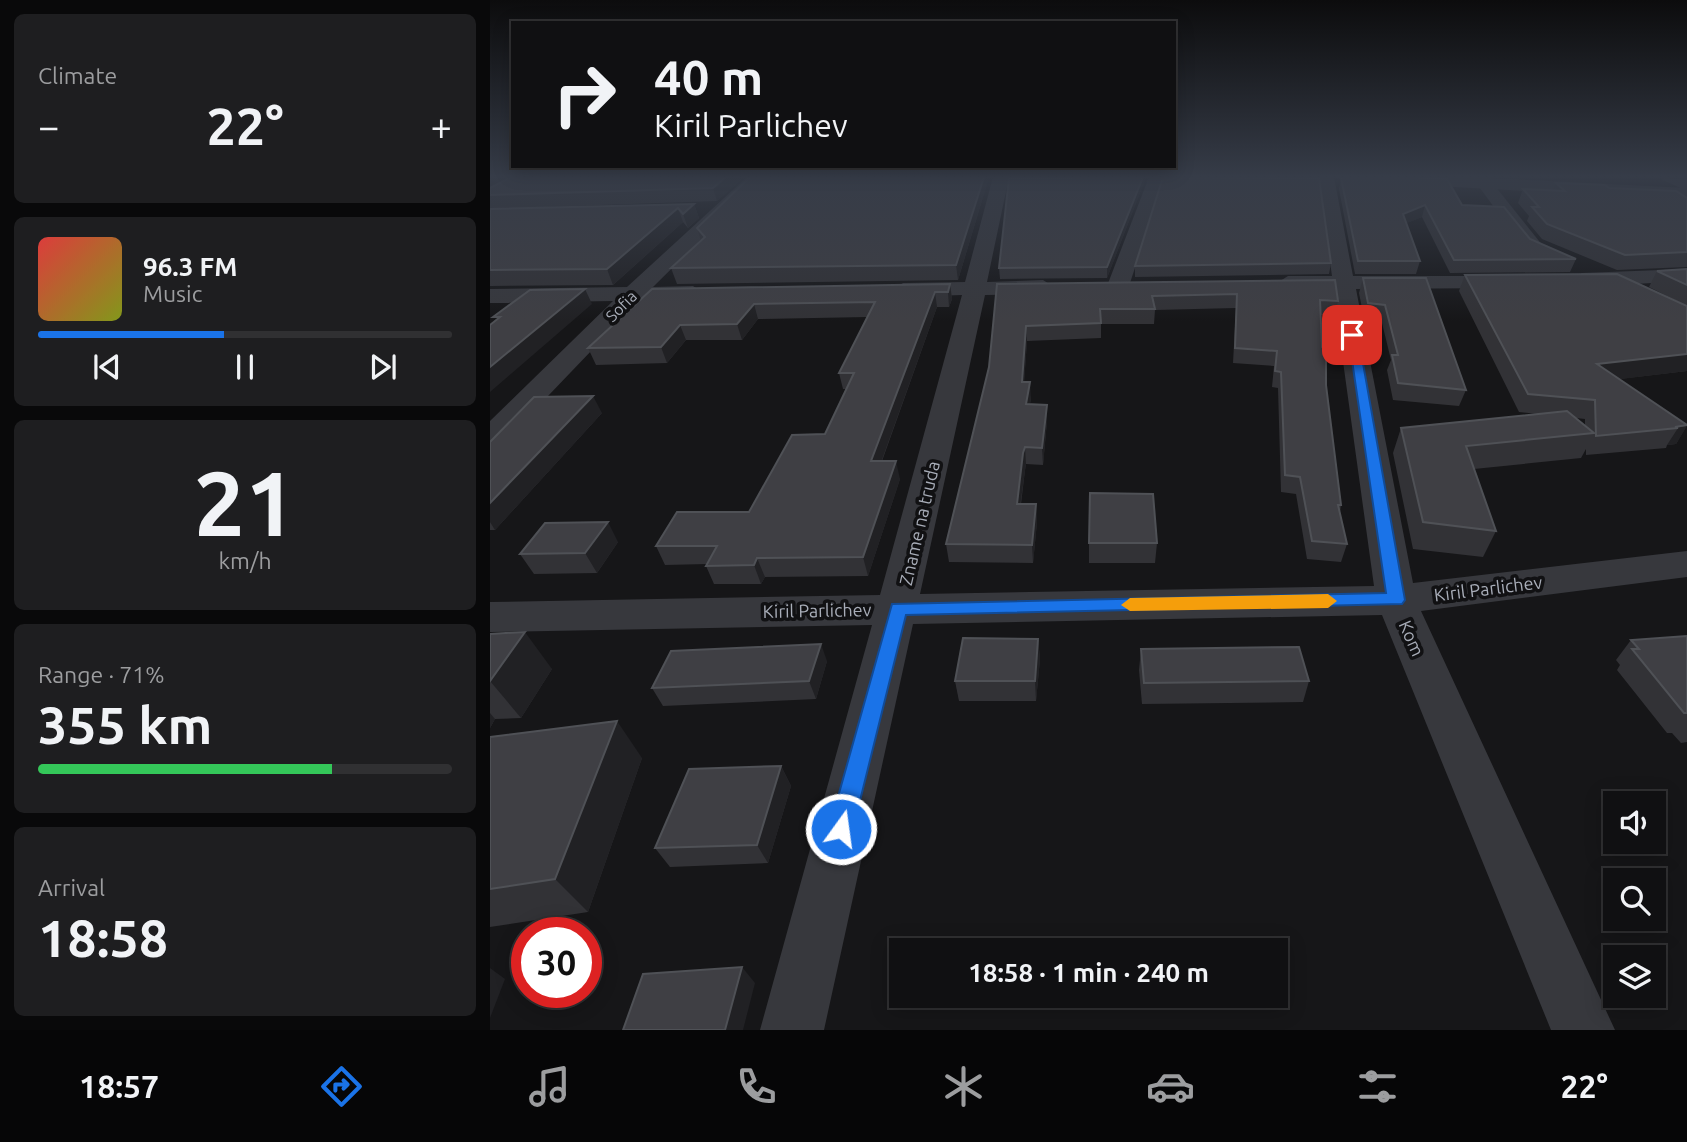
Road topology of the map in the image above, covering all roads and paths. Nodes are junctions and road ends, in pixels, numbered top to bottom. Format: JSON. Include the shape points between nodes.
{"nodes":[{"id":1,"x":705,"y":225,"type":"edge"},
{"id":2,"x":990,"y":225,"type":"edge"},
{"id":3,"x":1140,"y":225,"type":"edge"},
{"id":4,"x":1334,"y":225,"type":"edge"},
{"id":5,"x":1517,"y":225,"type":"edge"},
{"id":6,"x":1552,"y":254,"type":"edge"},
{"id":7,"x":1577,"y":264,"type":"edge"},
{"id":8,"x":1687,"y":275,"type":"edge"},
{"id":9,"x":1560,"y":280,"type":"edge"},
{"id":10,"x":1614,"y":280,"type":"junction"},
{"id":11,"x":1533,"y":281,"type":"edge"},
{"id":12,"x":1343,"y":282,"type":"junction"},
{"id":13,"x":1264,"y":284,"type":"edge"},
{"id":14,"x":1092,"y":286,"type":"edge"},
{"id":15,"x":1118,"y":286,"type":"junction"},
{"id":16,"x":1144,"y":286,"type":"edge"},
{"id":17,"x":1066,"y":287,"type":"edge"},
{"id":18,"x":975,"y":288,"type":"junction"},
{"id":19,"x":879,"y":290,"type":"edge"},
{"id":20,"x":715,"y":293,"type":"edge"},
{"id":21,"x":633,"y":294,"type":"junction"},
{"id":22,"x":490,"y":296,"type":"edge"},
{"id":23,"x":1650,"y":299,"type":"edge"},
{"id":24,"x":490,"y":438,"type":"edge"},
{"id":25,"x":1687,"y":564,"type":"edge"},
{"id":26,"x":1396,"y":600,"type":"junction"},
{"id":27,"x":899,"y":609,"type":"junction"},
{"id":28,"x":490,"y":617,"type":"edge"},
{"id":29,"x":792,"y":1030,"type":"edge"},
{"id":30,"x":1583,"y":1030,"type":"edge"}],
"edges":[{"from":1,"to":21,"type":"street","name":"Sofia"},
{"from":2,"to":18,"type":"street","name":"Zname na truda"},
{"from":3,"to":15,"type":"street"},
{"from":4,"to":12,"type":"street","name":"Kom"},
{"from":5,"to":6,"type":"street","via":[[1533,246]]},
{"from":7,"to":10,"type":"street"},
{"from":8,"to":10,"type":"street"},
{"from":9,"to":10,"type":"street"},
{"from":10,"to":23,"type":"street"},
{"from":11,"to":12,"type":"street"},
{"from":12,"to":13,"type":"street"},
{"from":12,"to":26,"type":"street","name":"Kom"},
{"from":14,"to":15,"type":"street"},
{"from":15,"to":16,"type":"street"},
{"from":17,"to":18,"type":"street"},
{"from":18,"to":19,"type":"street"},
{"from":18,"to":27,"type":"street","name":"Zname na truda"},
{"from":20,"to":21,"type":"street"},
{"from":21,"to":22,"type":"street"},
{"from":21,"to":24,"type":"street","name":"Sofia"},
{"from":25,"to":26,"type":"street","name":"Kiril Parlichev"},
{"from":26,"to":27,"type":"street","name":"Kiril Parlichev"},
{"from":26,"to":30,"type":"street","name":"Kom"},
{"from":27,"to":28,"type":"street","name":"Kiril Parlichev"},
{"from":27,"to":29,"type":"street","name":"Zname na truda"}]}
